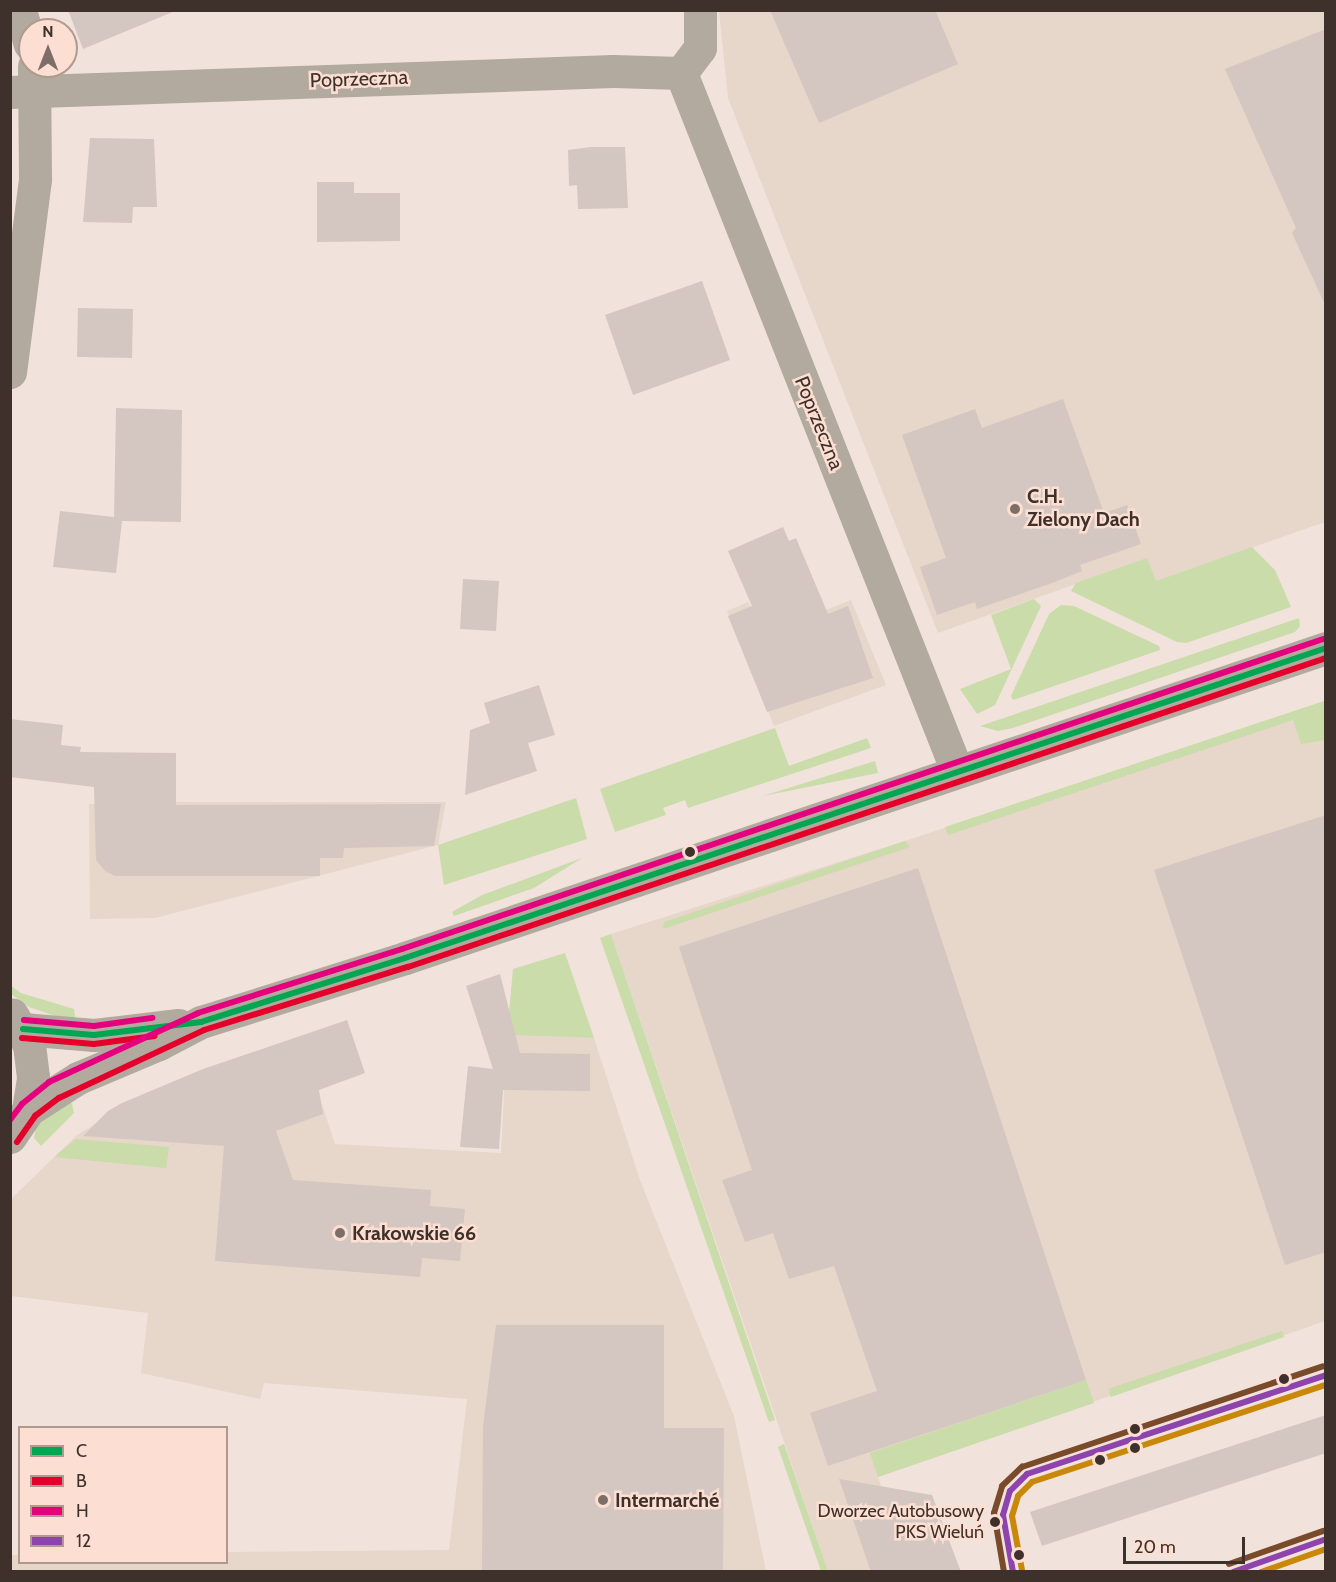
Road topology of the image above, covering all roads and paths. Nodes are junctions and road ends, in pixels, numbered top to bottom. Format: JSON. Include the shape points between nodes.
{"nodes":[{"id":1,"x":700,"y":10,"type":"edge"},
{"id":2,"x":681,"y":73,"type":"junction"},
{"id":3,"x":27,"y":83,"type":"edge"},
{"id":4,"x":10,"y":372,"type":"edge"},
{"id":5,"x":1326,"y":648,"type":"edge"},
{"id":6,"x":957,"y":771,"type":"junction"},
{"id":7,"x":16,"y":1021,"type":"edge"},
{"id":8,"x":201,"y":1022,"type":"junction"},
{"id":9,"x":28,"y":1110,"type":"junction"},
{"id":10,"x":10,"y":1137,"type":"edge"}],
"edges":[{"from":1,"to":2,"type":"street","via":[[699,48]]},
{"from":2,"to":3,"type":"street","name":"Poprzeczna","via":[[601,71]]},
{"from":2,"to":6,"type":"street","name":"Poprzeczna"},
{"from":3,"to":4,"type":"street","via":[[35,179]]},
{"from":5,"to":6,"type":"street"},
{"from":6,"to":8,"type":"street","via":[[405,958]]},
{"from":7,"to":8,"type":"street","via":[[94,1035]]},
{"from":7,"to":9,"type":"street","via":[[32,1062]]},
{"from":8,"to":9,"type":"street","via":[[78,1078]]},
{"from":9,"to":10,"type":"street"}]}
